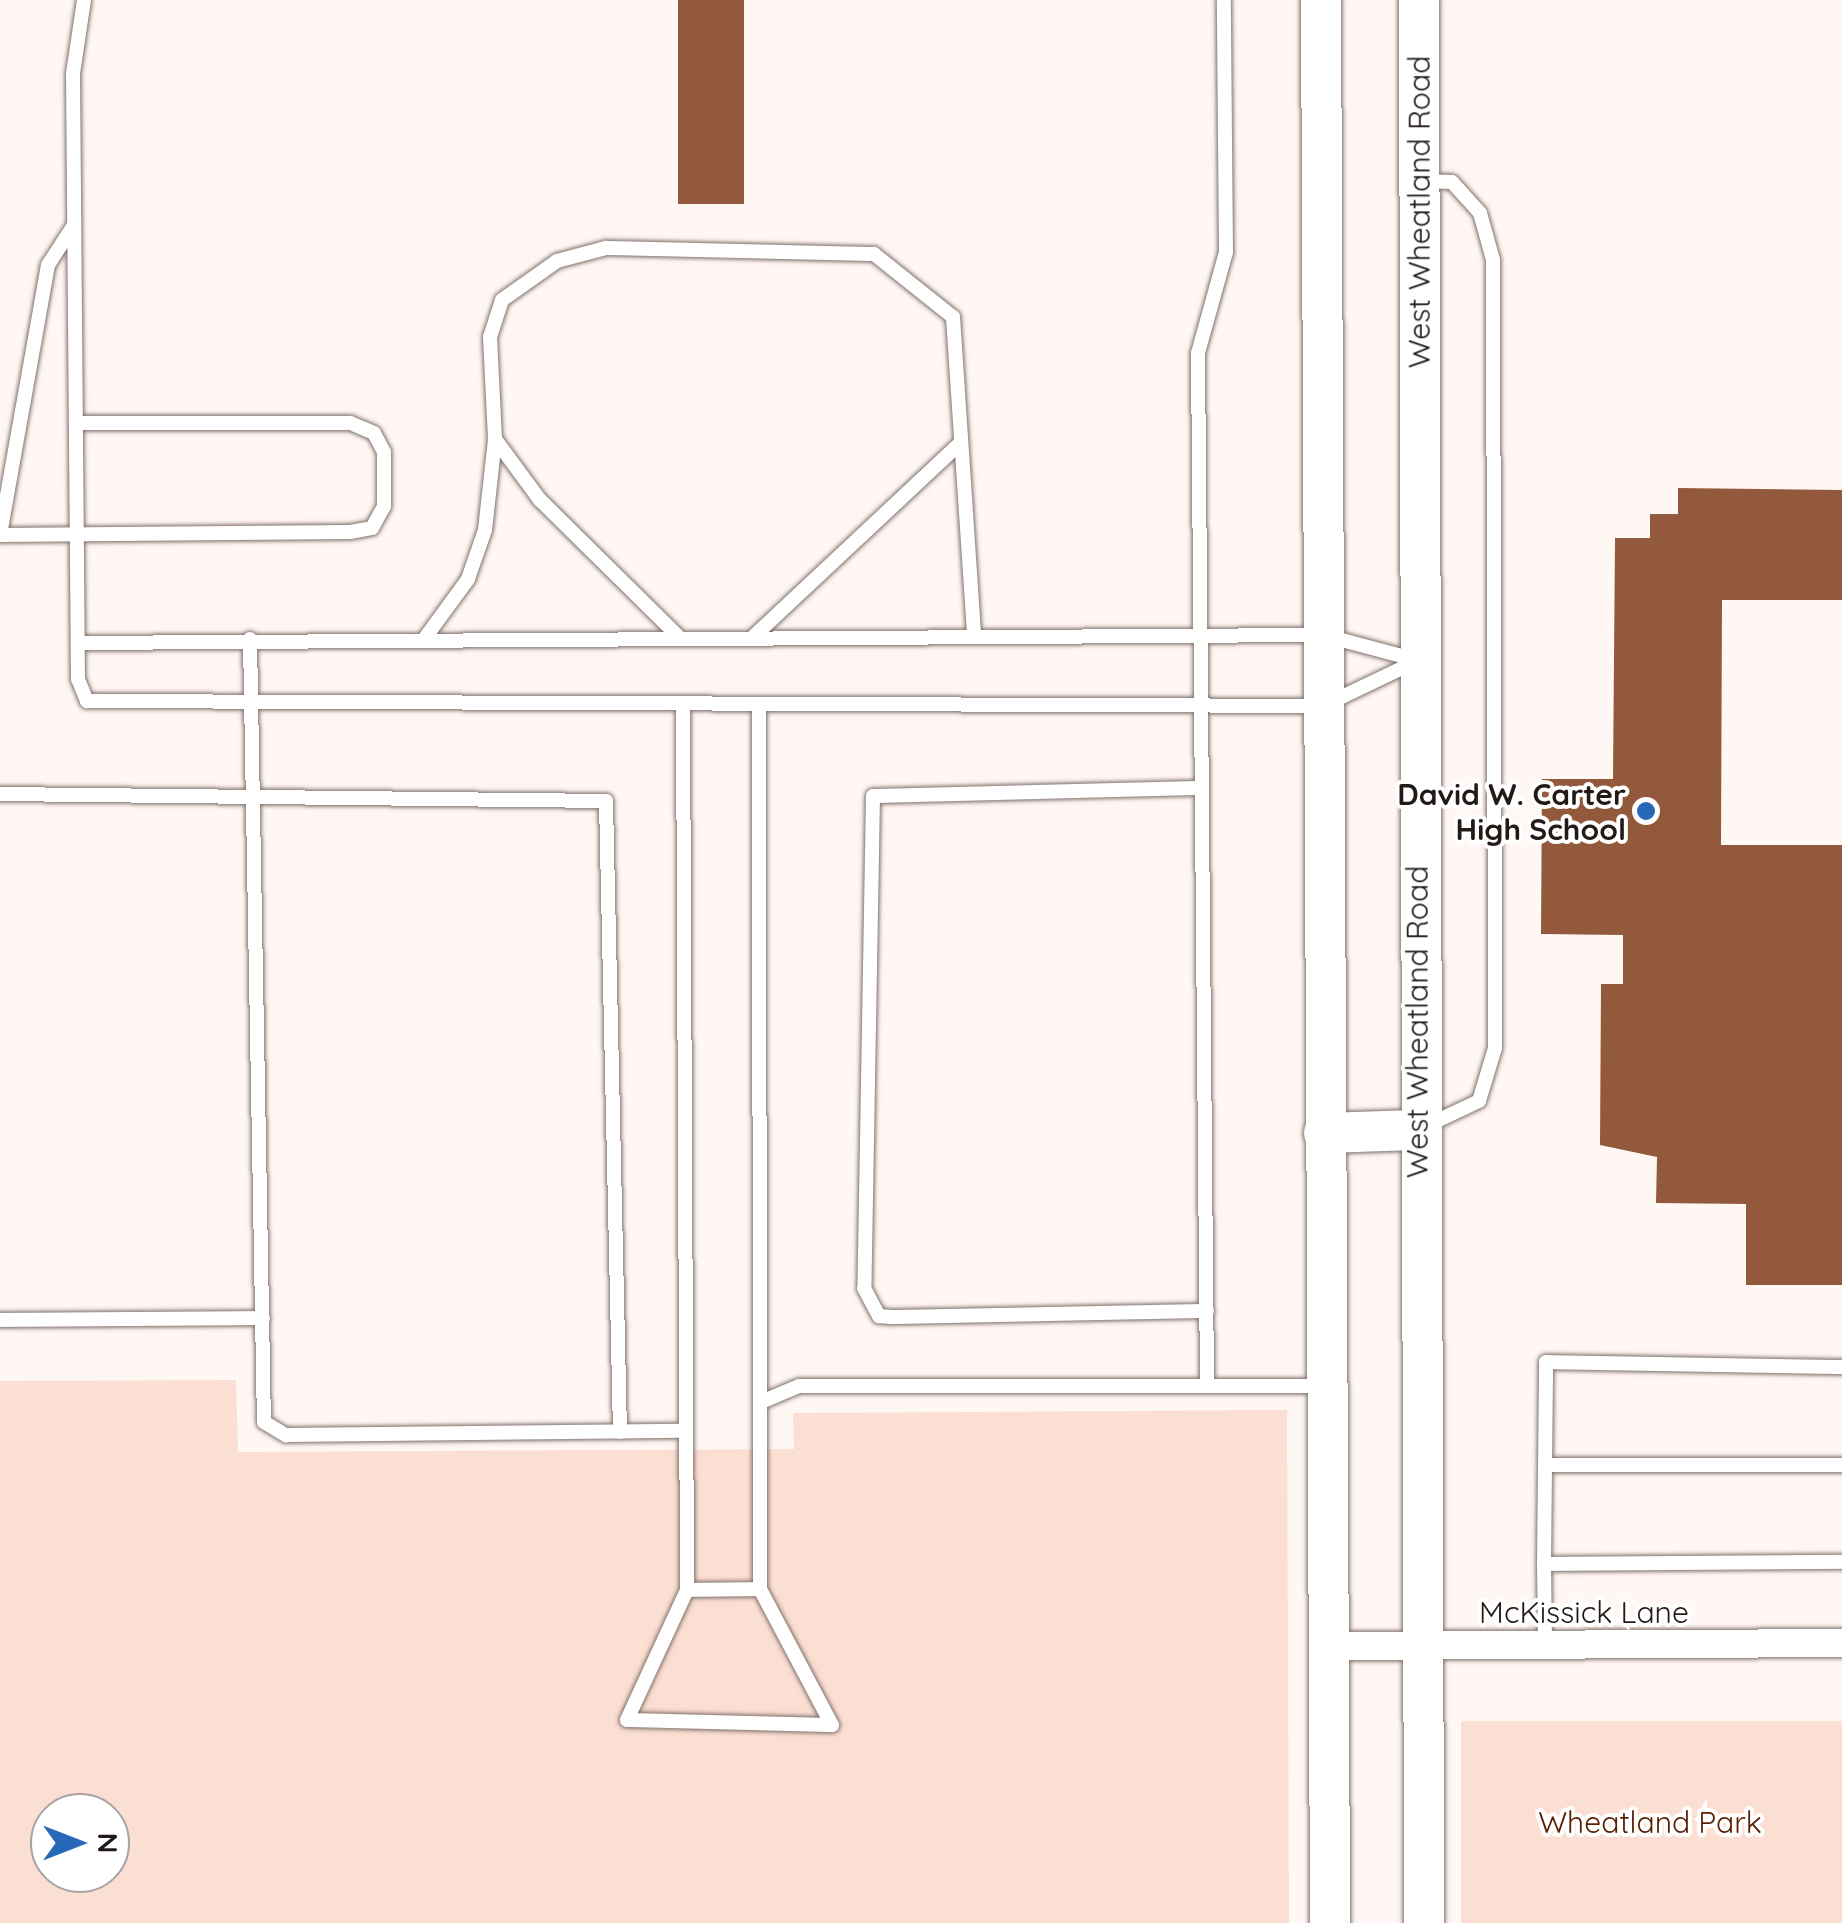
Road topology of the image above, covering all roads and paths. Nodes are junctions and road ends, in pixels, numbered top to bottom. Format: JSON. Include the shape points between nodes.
{"nodes":[{"id":1,"x":84,"y":0,"type":"edge"},
{"id":2,"x":1224,"y":0,"type":"edge"},
{"id":3,"x":1321,"y":0,"type":"edge"},
{"id":4,"x":1419,"y":0,"type":"edge"},
{"id":5,"x":1418,"y":180,"type":"junction"},
{"id":6,"x":74,"y":224,"type":"junction"},
{"id":7,"x":76,"y":423,"type":"junction"},
{"id":8,"x":495,"y":439,"type":"junction"},
{"id":9,"x":958,"y":445,"type":"junction"},
{"id":10,"x":77,"y":534,"type":"junction"},
{"id":11,"x":974,"y":634,"type":"junction"},
{"id":12,"x":1198,"y":634,"type":"junction"},
{"id":13,"x":1323,"y":634,"type":"junction"},
{"id":14,"x":678,"y":636,"type":"junction"},
{"id":15,"x":754,"y":636,"type":"junction"},
{"id":16,"x":425,"y":638,"type":"junction"},
{"id":17,"x":250,"y":639,"type":"junction"},
{"id":18,"x":78,"y":644,"type":"junction"},
{"id":19,"x":1418,"y":660,"type":"junction"},
{"id":20,"x":250,"y":706,"type":"junction"},
{"id":21,"x":683,"y":706,"type":"junction"},
{"id":22,"x":760,"y":706,"type":"junction"},
{"id":23,"x":1198,"y":706,"type":"junction"},
{"id":24,"x":1323,"y":706,"type":"junction"},
{"id":25,"x":1199,"y":788,"type":"junction"},
{"id":26,"x":252,"y":793,"type":"junction"},
{"id":27,"x":0,"y":794,"type":"edge"},
{"id":28,"x":1416,"y":1130,"type":"junction"},
{"id":29,"x":1324,"y":1133,"type":"junction"},
{"id":30,"x":1207,"y":1312,"type":"junction"},
{"id":31,"x":262,"y":1318,"type":"junction"},
{"id":32,"x":0,"y":1320,"type":"edge"},
{"id":33,"x":1842,"y":1367,"type":"edge"},
{"id":34,"x":1207,"y":1386,"type":"junction"},
{"id":35,"x":1325,"y":1386,"type":"junction"},
{"id":36,"x":761,"y":1402,"type":"junction"},
{"id":37,"x":682,"y":1431,"type":"junction"},
{"id":38,"x":620,"y":1432,"type":"junction"},
{"id":39,"x":1546,"y":1465,"type":"junction"},
{"id":40,"x":1842,"y":1465,"type":"edge"},
{"id":41,"x":1842,"y":1562,"type":"edge"},
{"id":42,"x":1544,"y":1564,"type":"junction"},
{"id":43,"x":760,"y":1589,"type":"junction"},
{"id":44,"x":687,"y":1590,"type":"junction"},
{"id":45,"x":1545,"y":1644,"type":"junction"},
{"id":46,"x":1842,"y":1644,"type":"edge"},
{"id":47,"x":1423,"y":1645,"type":"junction"},
{"id":48,"x":1326,"y":1646,"type":"junction"},
{"id":49,"x":1330,"y":1923,"type":"edge"},
{"id":50,"x":1424,"y":1923,"type":"edge"}],
"edges":[{"from":1,"to":6,"type":"lane","via":[[73,74]]},
{"from":2,"to":12,"type":"lane","via":[[1226,252],[1198,352]]},
{"from":3,"to":13,"type":"main road"},
{"from":4,"to":5,"type":"main road","name":"West Wheatland Road"},
{"from":5,"to":19,"type":"main road","name":"West Wheatland Road"},
{"from":5,"to":28,"type":"lane","via":[[1452,182],[1480,213],[1493,260],[1495,1048],[1479,1100]]},
{"from":6,"to":7,"type":"lane"},
{"from":6,"to":10,"type":"lane","via":[[48,264],[0,534]]},
{"from":7,"to":10,"type":"lane"},
{"from":7,"to":10,"type":"lane","via":[[350,423],[374,433],[384,452],[384,506],[372,528]]},
{"from":8,"to":9,"type":"lane","via":[[490,337],[502,300],[557,261],[626,248],[874,254],[953,318]]},
{"from":8,"to":14,"type":"lane","via":[[540,500]]},
{"from":8,"to":16,"type":"lane","via":[[485,530],[468,579]]},
{"from":9,"to":11,"type":"lane"},
{"from":9,"to":15,"type":"lane"},
{"from":10,"to":18,"type":"lane"},
{"from":11,"to":12,"type":"lane"},
{"from":11,"to":15,"type":"lane"},
{"from":12,"to":13,"type":"lane"},
{"from":12,"to":23,"type":"lane"},
{"from":13,"to":19,"type":"lane"},
{"from":13,"to":24,"type":"main road"},
{"from":14,"to":15,"type":"lane"},
{"from":14,"to":16,"type":"lane"},
{"from":16,"to":17,"type":"lane"},
{"from":17,"to":18,"type":"lane"},
{"from":17,"to":20,"type":"lane"},
{"from":18,"to":20,"type":"lane","via":[[87,701]]},
{"from":19,"to":24,"type":"lane"},
{"from":19,"to":28,"type":"main road","name":"West Wheatland Road"},
{"from":20,"to":21,"type":"lane"},
{"from":20,"to":26,"type":"lane"},
{"from":21,"to":22,"type":"lane"},
{"from":21,"to":37,"type":"lane"},
{"from":22,"to":23,"type":"lane"},
{"from":22,"to":36,"type":"lane"},
{"from":23,"to":24,"type":"lane"},
{"from":23,"to":25,"type":"lane"},
{"from":24,"to":29,"type":"main road"},
{"from":25,"to":30,"type":"lane"},
{"from":25,"to":30,"type":"lane","via":[[873,796],[864,1288],[879,1316],[891,1317]]},
{"from":26,"to":27,"type":"lane"},
{"from":26,"to":31,"type":"lane"},
{"from":26,"to":38,"type":"lane","via":[[591,795],[610,807]]},
{"from":28,"to":29,"type":"main road"},
{"from":28,"to":47,"type":"main road","name":"West Wheatland Road"},
{"from":29,"to":35,"type":"main road"},
{"from":30,"to":34,"type":"lane"},
{"from":31,"to":32,"type":"lane"},
{"from":31,"to":38,"type":"lane","via":[[264,1422],[286,1435]]},
{"from":33,"to":39,"type":"lane","via":[[1546,1362]]},
{"from":34,"to":35,"type":"lane"},
{"from":34,"to":36,"type":"lane","via":[[799,1386]]},
{"from":35,"to":48,"type":"main road"},
{"from":36,"to":43,"type":"lane"},
{"from":37,"to":38,"type":"lane"},
{"from":37,"to":44,"type":"lane"},
{"from":39,"to":40,"type":"lane"},
{"from":39,"to":42,"type":"lane"},
{"from":41,"to":42,"type":"lane"},
{"from":42,"to":45,"type":"lane"},
{"from":43,"to":44,"type":"lane"},
{"from":43,"to":44,"type":"lane","via":[[832,1725],[627,1720]]},
{"from":45,"to":46,"type":"street","name":"McKissick Lane"},
{"from":45,"to":47,"type":"street","name":"McKissick Lane"},
{"from":47,"to":48,"type":"street","name":"McKissick Lane"},
{"from":47,"to":50,"type":"main road","name":"West Wheatland Road"},
{"from":48,"to":49,"type":"main road"}]}
